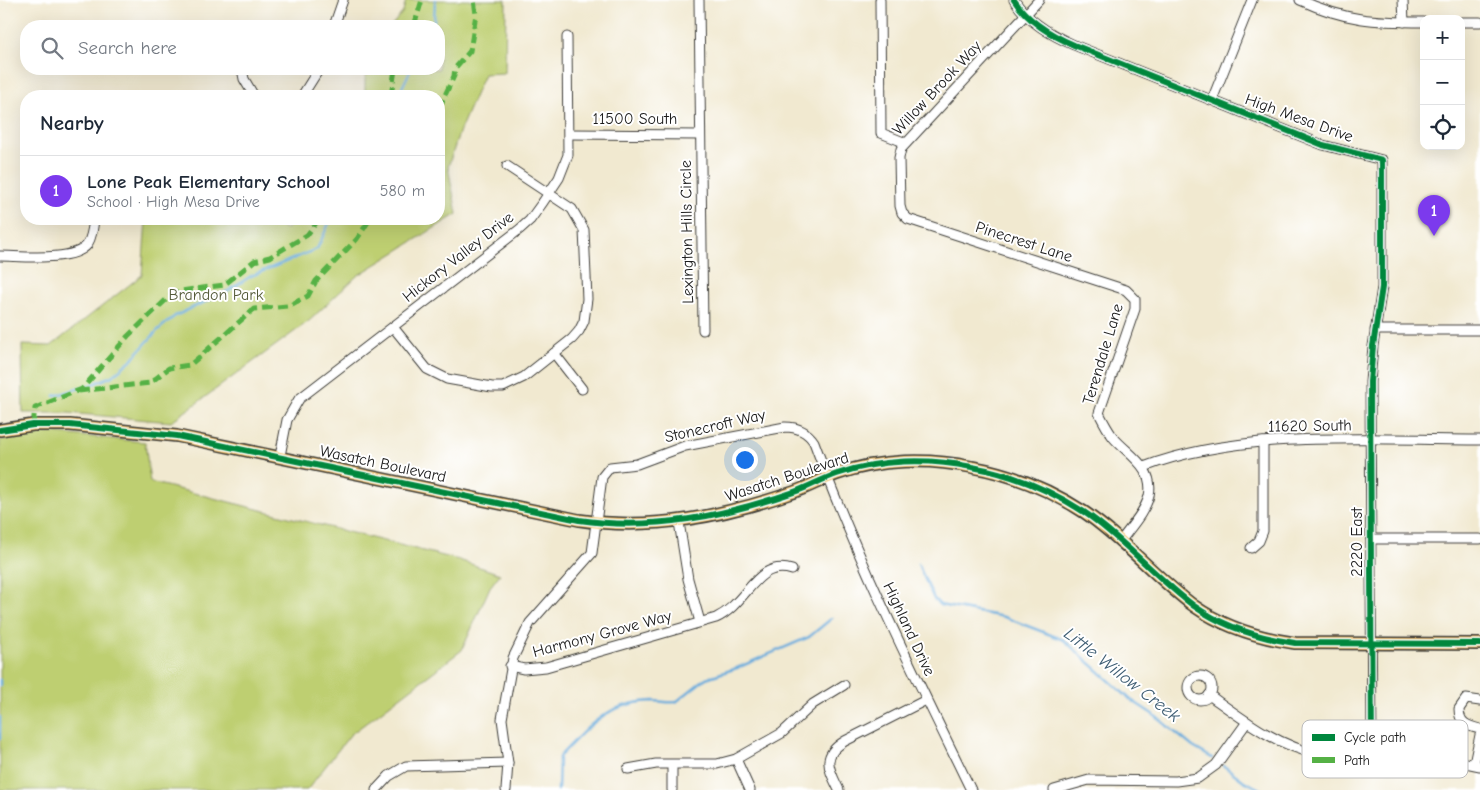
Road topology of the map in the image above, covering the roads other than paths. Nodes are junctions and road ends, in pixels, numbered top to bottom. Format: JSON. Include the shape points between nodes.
{"nodes":[{"id":1,"x":342,"y":0,"type":"edge"},
{"id":2,"x":699,"y":0,"type":"edge"},
{"id":3,"x":880,"y":0,"type":"edge"},
{"id":4,"x":1014,"y":0,"type":"edge"},
{"id":5,"x":1039,"y":0,"type":"edge"},
{"id":6,"x":1252,"y":0,"type":"edge"},
{"id":7,"x":1300,"y":0,"type":"edge"},
{"id":8,"x":1404,"y":0,"type":"edge"},
{"id":9,"x":1025,"y":14,"type":"junction"},
{"id":10,"x":336,"y":20,"type":"edge"},
{"id":11,"x":1404,"y":22,"type":"junction"},
{"id":12,"x":1420,"y":22,"type":"edge"},
{"id":13,"x":1465,"y":22,"type":"edge"},
{"id":14,"x":1480,"y":22,"type":"edge"},
{"id":15,"x":567,"y":37,"type":"dead end"},
{"id":16,"x":243,"y":75,"type":"edge"},
{"id":17,"x":315,"y":75,"type":"edge"},
{"id":18,"x":250,"y":90,"type":"edge"},
{"id":19,"x":306,"y":90,"type":"edge"},
{"id":20,"x":1212,"y":100,"type":"junction"},
{"id":21,"x":570,"y":134,"type":"junction"},
{"id":22,"x":700,"y":135,"type":"junction"},
{"id":23,"x":906,"y":143,"type":"junction"},
{"id":24,"x":507,"y":166,"type":"dead end"},
{"id":25,"x":550,"y":192,"type":"junction"},
{"id":26,"x":902,"y":214,"type":"joint"},
{"id":27,"x":93,"y":225,"type":"edge"},
{"id":28,"x":0,"y":256,"type":"edge"},
{"id":29,"x":1135,"y":299,"type":"joint"},
{"id":30,"x":393,"y":327,"type":"junction"},
{"id":31,"x":703,"y":330,"type":"dead end"},
{"id":32,"x":1375,"y":330,"type":"junction"},
{"id":33,"x":1480,"y":330,"type":"edge"},
{"id":34,"x":554,"y":353,"type":"junction"},
{"id":35,"x":582,"y":389,"type":"dead end"},
{"id":36,"x":0,"y":430,"type":"edge"},
{"id":37,"x":1371,"y":440,"type":"junction"},
{"id":38,"x":1480,"y":440,"type":"edge"},
{"id":39,"x":1263,"y":442,"type":"junction"},
{"id":40,"x":280,"y":456,"type":"junction"},
{"id":41,"x":1144,"y":467,"type":"junction"},
{"id":42,"x":827,"y":477,"type":"junction"},
{"id":43,"x":597,"y":522,"type":"junction"},
{"id":44,"x":679,"y":522,"type":"junction"},
{"id":45,"x":1371,"y":539,"type":"junction"},
{"id":46,"x":1480,"y":539,"type":"edge"},
{"id":47,"x":1120,"y":542,"type":"junction"},
{"id":48,"x":1251,"y":548,"type":"dead end"},
{"id":49,"x":792,"y":570,"type":"dead end"},
{"id":50,"x":700,"y":622,"type":"junction"},
{"id":51,"x":1371,"y":644,"type":"junction"},
{"id":52,"x":1480,"y":644,"type":"edge"},
{"id":53,"x":510,"y":666,"type":"junction"},
{"id":54,"x":844,"y":685,"type":"dead end"},
{"id":55,"x":1209,"y":695,"type":"dead end"},
{"id":56,"x":926,"y":700,"type":"junction"},
{"id":57,"x":1480,"y":700,"type":"edge"},
{"id":58,"x":1372,"y":720,"type":"edge"},
{"id":59,"x":1462,"y":720,"type":"edge"},
{"id":60,"x":1247,"y":722,"type":"junction"},
{"id":61,"x":1480,"y":734,"type":"edge"},
{"id":62,"x":1302,"y":751,"type":"edge"},
{"id":63,"x":736,"y":759,"type":"junction"},
{"id":64,"x":508,"y":764,"type":"junction"},
{"id":65,"x":672,"y":765,"type":"junction"},
{"id":66,"x":1477,"y":765,"type":"edge"},
{"id":67,"x":628,"y":769,"type":"dead end"},
{"id":68,"x":1163,"y":786,"type":"edge"},
{"id":69,"x":1072,"y":787,"type":"edge"},
{"id":70,"x":376,"y":790,"type":"edge"},
{"id":71,"x":506,"y":790,"type":"edge"},
{"id":72,"x":672,"y":790,"type":"edge"},
{"id":73,"x":750,"y":790,"type":"edge"},
{"id":74,"x":839,"y":790,"type":"edge"},
{"id":75,"x":971,"y":790,"type":"edge"},
{"id":76,"x":1054,"y":790,"type":"edge"}],
"edges":[{"from":1,"to":10,"type":"street"},
{"from":2,"to":22,"type":"street","name":"Lexington Hills Circle"},
{"from":3,"to":23,"type":"street","via":[[881,133]]},
{"from":4,"to":9,"type":"street","name":"High Mesa Drive"},
{"from":5,"to":9,"type":"street","name":"Willow Brook Way"},
{"from":6,"to":20,"type":"street"},
{"from":7,"to":11,"type":"street","via":[[1342,17]]},
{"from":8,"to":11,"type":"street"},
{"from":9,"to":20,"type":"street","name":"High Mesa Drive","via":[[1052,35]]},
{"from":9,"to":23,"type":"street","name":"Willow Brook Way"},
{"from":11,"to":12,"type":"street"},
{"from":13,"to":14,"type":"street"},
{"from":15,"to":21,"type":"street","name":"Hickory Valley Drive"},
{"from":16,"to":18,"type":"street"},
{"from":17,"to":19,"type":"street"},
{"from":20,"to":32,"type":"street","name":"High Mesa Drive","via":[[1323,145],[1382,160],[1383,280]]},
{"from":21,"to":22,"type":"street","name":"11500 South"},
{"from":21,"to":25,"type":"street","name":"Hickory Valley Drive","via":[[567,160]]},
{"from":22,"to":31,"type":"street","name":"Lexington Hills Circle"},
{"from":23,"to":26,"type":"street","name":"Willow Brook Way","via":[[899,158]]},
{"from":24,"to":25,"type":"street"},
{"from":25,"to":30,"type":"street","name":"Hickory Valley Drive","via":[[520,229]]},
{"from":25,"to":34,"type":"street","via":[[572,209],[579,219],[586,243],[584,321],[572,339]]},
{"from":26,"to":29,"type":"street","name":"Pinecrest Lane","via":[[930,227],[1126,290]]},
{"from":27,"to":28,"type":"street","via":[[90,240],[79,251],[64,256]]},
{"from":29,"to":41,"type":"street","name":"Terendale Lane","via":[[1135,310],[1099,413],[1114,438]]},
{"from":30,"to":34,"type":"street","via":[[427,369],[447,378],[481,386],[503,387]]},
{"from":30,"to":40,"type":"street","name":"Hickory Valley Drive","via":[[299,399],[287,420]]},
{"from":32,"to":33,"type":"street"},
{"from":32,"to":37,"type":"street","name":"High Mesa Drive"},
{"from":34,"to":35,"type":"street"},
{"from":36,"to":40,"type":"main road","name":"Wasatch Boulevard","via":[[43,425],[86,426],[200,439]]},
{"from":37,"to":38,"type":"street","name":"11620 South"},
{"from":37,"to":39,"type":"street","name":"11620 South"},
{"from":37,"to":45,"type":"street","name":"2220 East"},
{"from":39,"to":41,"type":"street","name":"11620 South"},
{"from":39,"to":48,"type":"street","via":[[1263,530]]},
{"from":40,"to":43,"type":"main road","name":"Wasatch Boulevard"},
{"from":41,"to":47,"type":"street","via":[[1148,497]]},
{"from":42,"to":43,"type":"street","name":"Stonecroft Way","via":[[810,435],[795,428],[780,427],[685,446],[637,464],[610,467],[602,477]]},
{"from":42,"to":44,"type":"main road","name":"Wasatch Boulevard","via":[[796,492]]},
{"from":42,"to":47,"type":"main road","name":"Wasatch Boulevard","via":[[892,463],[933,462],[974,467],[1022,480],[1054,495],[1085,513]]},
{"from":42,"to":56,"type":"street","name":"Highland Drive","via":[[850,538]]},
{"from":43,"to":44,"type":"main road","name":"Wasatch Boulevard","via":[[640,525]]},
{"from":43,"to":53,"type":"street","via":[[590,558],[530,623]]},
{"from":44,"to":50,"type":"street","via":[[688,579]]},
{"from":45,"to":46,"type":"street"},
{"from":45,"to":51,"type":"street","name":"2220 East"},
{"from":47,"to":51,"type":"main road","name":"Wasatch Boulevard","via":[[1195,606],[1234,628],[1295,643]]},
{"from":49,"to":50,"type":"street","name":"Harmony Grove Way","via":[[775,567],[766,571],[735,607],[716,618]]},
{"from":50,"to":53,"type":"street","name":"Harmony Grove Way","via":[[541,668]]},
{"from":51,"to":52,"type":"main road","name":"Wasatch Boulevard"},
{"from":51,"to":58,"type":"street","name":"2220 East"},
{"from":53,"to":64,"type":"street","via":[[502,719]]},
{"from":54,"to":63,"type":"street","via":[[812,704],[782,733]]},
{"from":55,"to":60,"type":"street"},
{"from":56,"to":74,"type":"street","via":[[832,750],[828,764]]},
{"from":56,"to":75,"type":"street","name":"Highland Drive"},
{"from":57,"to":59,"type":"street","via":[[1466,699],[1459,708]]},
{"from":60,"to":62,"type":"street","via":[[1275,740]]},
{"from":60,"to":68,"type":"street","via":[[1208,772]]},
{"from":61,"to":66,"type":"street"},
{"from":63,"to":65,"type":"street","via":[[716,764]]},
{"from":63,"to":73,"type":"street"},
{"from":64,"to":70,"type":"street","via":[[415,764],[398,769]]},
{"from":64,"to":71,"type":"street"},
{"from":65,"to":67,"type":"street"},
{"from":65,"to":72,"type":"street"},
{"from":68,"to":69,"type":"street","via":[[1088,780]]},
{"from":69,"to":76,"type":"street"}]}
